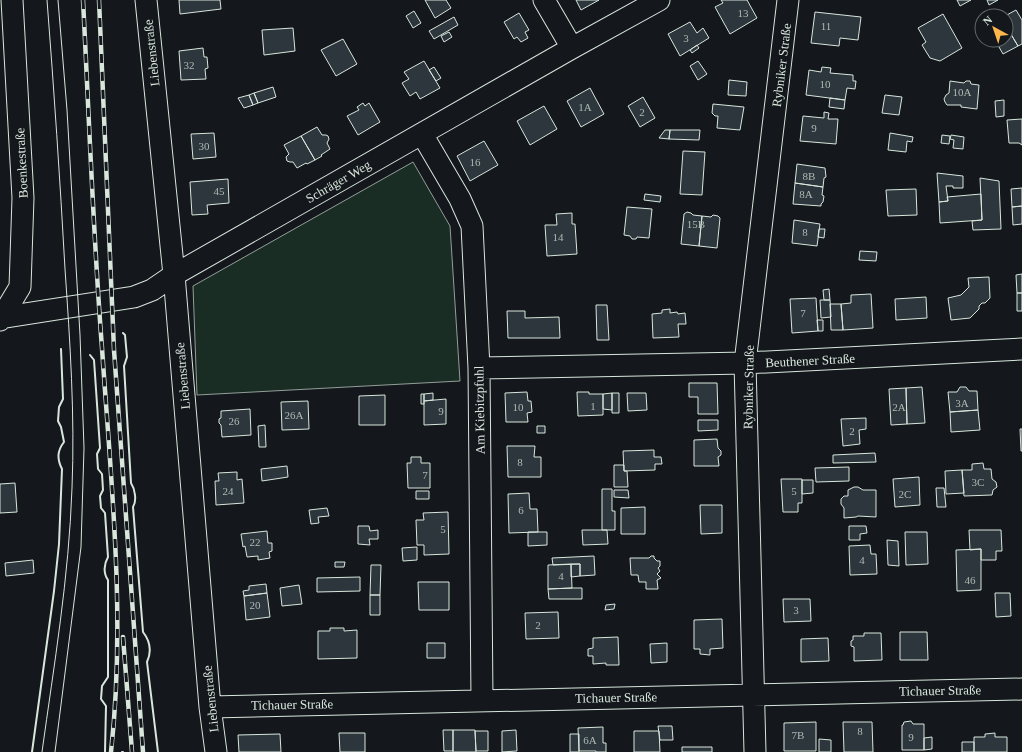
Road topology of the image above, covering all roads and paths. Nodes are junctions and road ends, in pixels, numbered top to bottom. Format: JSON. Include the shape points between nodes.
{"nodes":[{"id":1,"x":12,"y":0,"type":"edge"},
{"id":2,"x":146,"y":0,"type":"edge"},
{"id":3,"x":544,"y":0,"type":"edge"},
{"id":4,"x":659,"y":0,"type":"edge"},
{"id":5,"x":788,"y":0,"type":"edge"},
{"id":6,"x":572,"y":48,"type":"junction"},
{"id":7,"x":422,"y":134,"type":"junction"},
{"id":8,"x":174,"y":275,"type":"junction"},
{"id":9,"x":1,"y":319,"type":"edge"},
{"id":10,"x":1022,"y":349,"type":"edge"},
{"id":11,"x":745,"y":363,"type":"junction"},
{"id":12,"x":479,"y":368,"type":"junction"},
{"id":13,"x":1022,"y":689,"type":"edge"},
{"id":14,"x":754,"y":694,"type":"junction"},
{"id":15,"x":482,"y":700,"type":"junction"},
{"id":16,"x":210,"y":707,"type":"junction"},
{"id":17,"x":216,"y":752,"type":"edge"},
{"id":18,"x":755,"y":752,"type":"edge"}],
"edges":[{"from":1,"to":9,"type":"street","name":"Boenkestraße","via":[[23,205],[20,287]]},
{"from":2,"to":8,"type":"street","name":"Liebenstraße"},
{"from":3,"to":6,"type":"street"},
{"from":4,"to":6,"type":"street","name":"Schräger Weg"},
{"from":5,"to":11,"type":"street","name":"Rybniker Straße"},
{"from":6,"to":7,"type":"street","name":"Schräger Weg"},
{"from":7,"to":8,"type":"street","name":"Schräger Weg"},
{"from":7,"to":12,"type":"street","name":"Am Kiebitzpfuhl","via":[[460,199],[472,226]]},
{"from":8,"to":9,"type":"street","name":"Schräger Weg","via":[[152,290],[134,297]]},
{"from":8,"to":16,"type":"street","name":"Liebenstraße"},
{"from":10,"to":11,"type":"street","name":"Beuthener Straße"},
{"from":11,"to":12,"type":"street","name":"Beuthener Straße"},
{"from":11,"to":14,"type":"street","name":"Rybniker Straße"},
{"from":12,"to":15,"type":"street","name":"Am Kiebitzpfuhl"},
{"from":13,"to":14,"type":"street","name":"Tichauer Straße"},
{"from":14,"to":15,"type":"street","name":"Tichauer Straße"},
{"from":14,"to":18,"type":"street","name":"Rybniker Straße"},
{"from":15,"to":16,"type":"street","name":"Tichauer Straße"},
{"from":16,"to":17,"type":"street","name":"Liebenstraße"}]}
